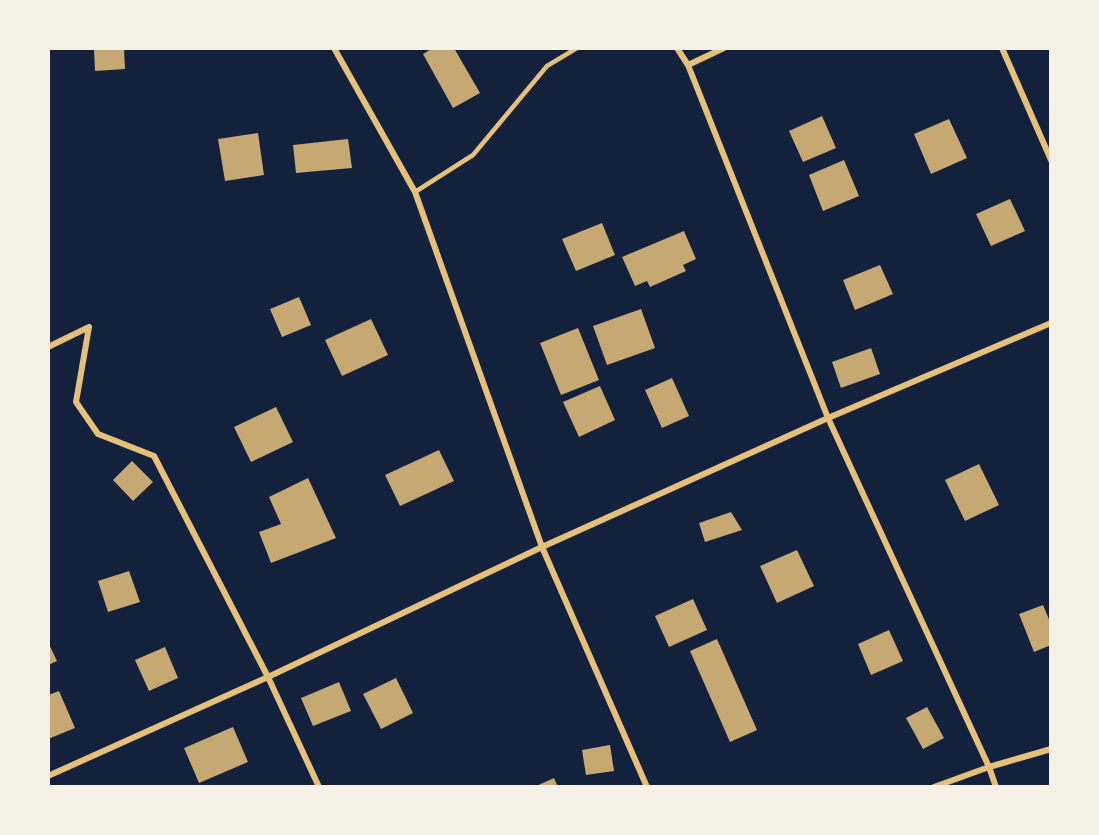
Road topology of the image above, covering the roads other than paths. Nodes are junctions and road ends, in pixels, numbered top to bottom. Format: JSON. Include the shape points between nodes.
{"nodes":[{"id":1,"x":334,"y":48,"type":"edge"},
{"id":2,"x":578,"y":48,"type":"edge"},
{"id":3,"x":677,"y":48,"type":"edge"},
{"id":4,"x":724,"y":48,"type":"edge"},
{"id":5,"x":1002,"y":48,"type":"edge"},
{"id":6,"x":688,"y":65,"type":"junction"},
{"id":7,"x":1051,"y":160,"type":"edge"},
{"id":8,"x":415,"y":192,"type":"junction"},
{"id":9,"x":1051,"y":323,"type":"edge"},
{"id":10,"x":48,"y":347,"type":"edge"},
{"id":11,"x":828,"y":418,"type":"junction"},
{"id":12,"x":542,"y":547,"type":"junction"},
{"id":13,"x":268,"y":677,"type":"junction"},
{"id":14,"x":1051,"y":748,"type":"edge"},
{"id":15,"x":988,"y":766,"type":"junction"},
{"id":16,"x":48,"y":776,"type":"edge"},
{"id":17,"x":319,"y":787,"type":"edge"},
{"id":18,"x":647,"y":787,"type":"edge"},
{"id":19,"x":934,"y":787,"type":"edge"},
{"id":20,"x":996,"y":787,"type":"edge"}],
"edges":[{"from":1,"to":8,"type":"street"},
{"from":2,"to":8,"type":"lane","via":[[547,66],[473,155]]},
{"from":3,"to":6,"type":"street"},
{"from":4,"to":6,"type":"street"},
{"from":5,"to":7,"type":"street"},
{"from":6,"to":11,"type":"street"},
{"from":8,"to":12,"type":"street"},
{"from":9,"to":11,"type":"street"},
{"from":10,"to":13,"type":"street","via":[[89,327],[76,402],[98,434],[154,456]]},
{"from":11,"to":12,"type":"street"},
{"from":11,"to":15,"type":"street"},
{"from":12,"to":13,"type":"street"},
{"from":12,"to":18,"type":"street"},
{"from":13,"to":16,"type":"street"},
{"from":13,"to":17,"type":"street"},
{"from":14,"to":15,"type":"street"},
{"from":15,"to":19,"type":"street"},
{"from":15,"to":20,"type":"street"}]}
